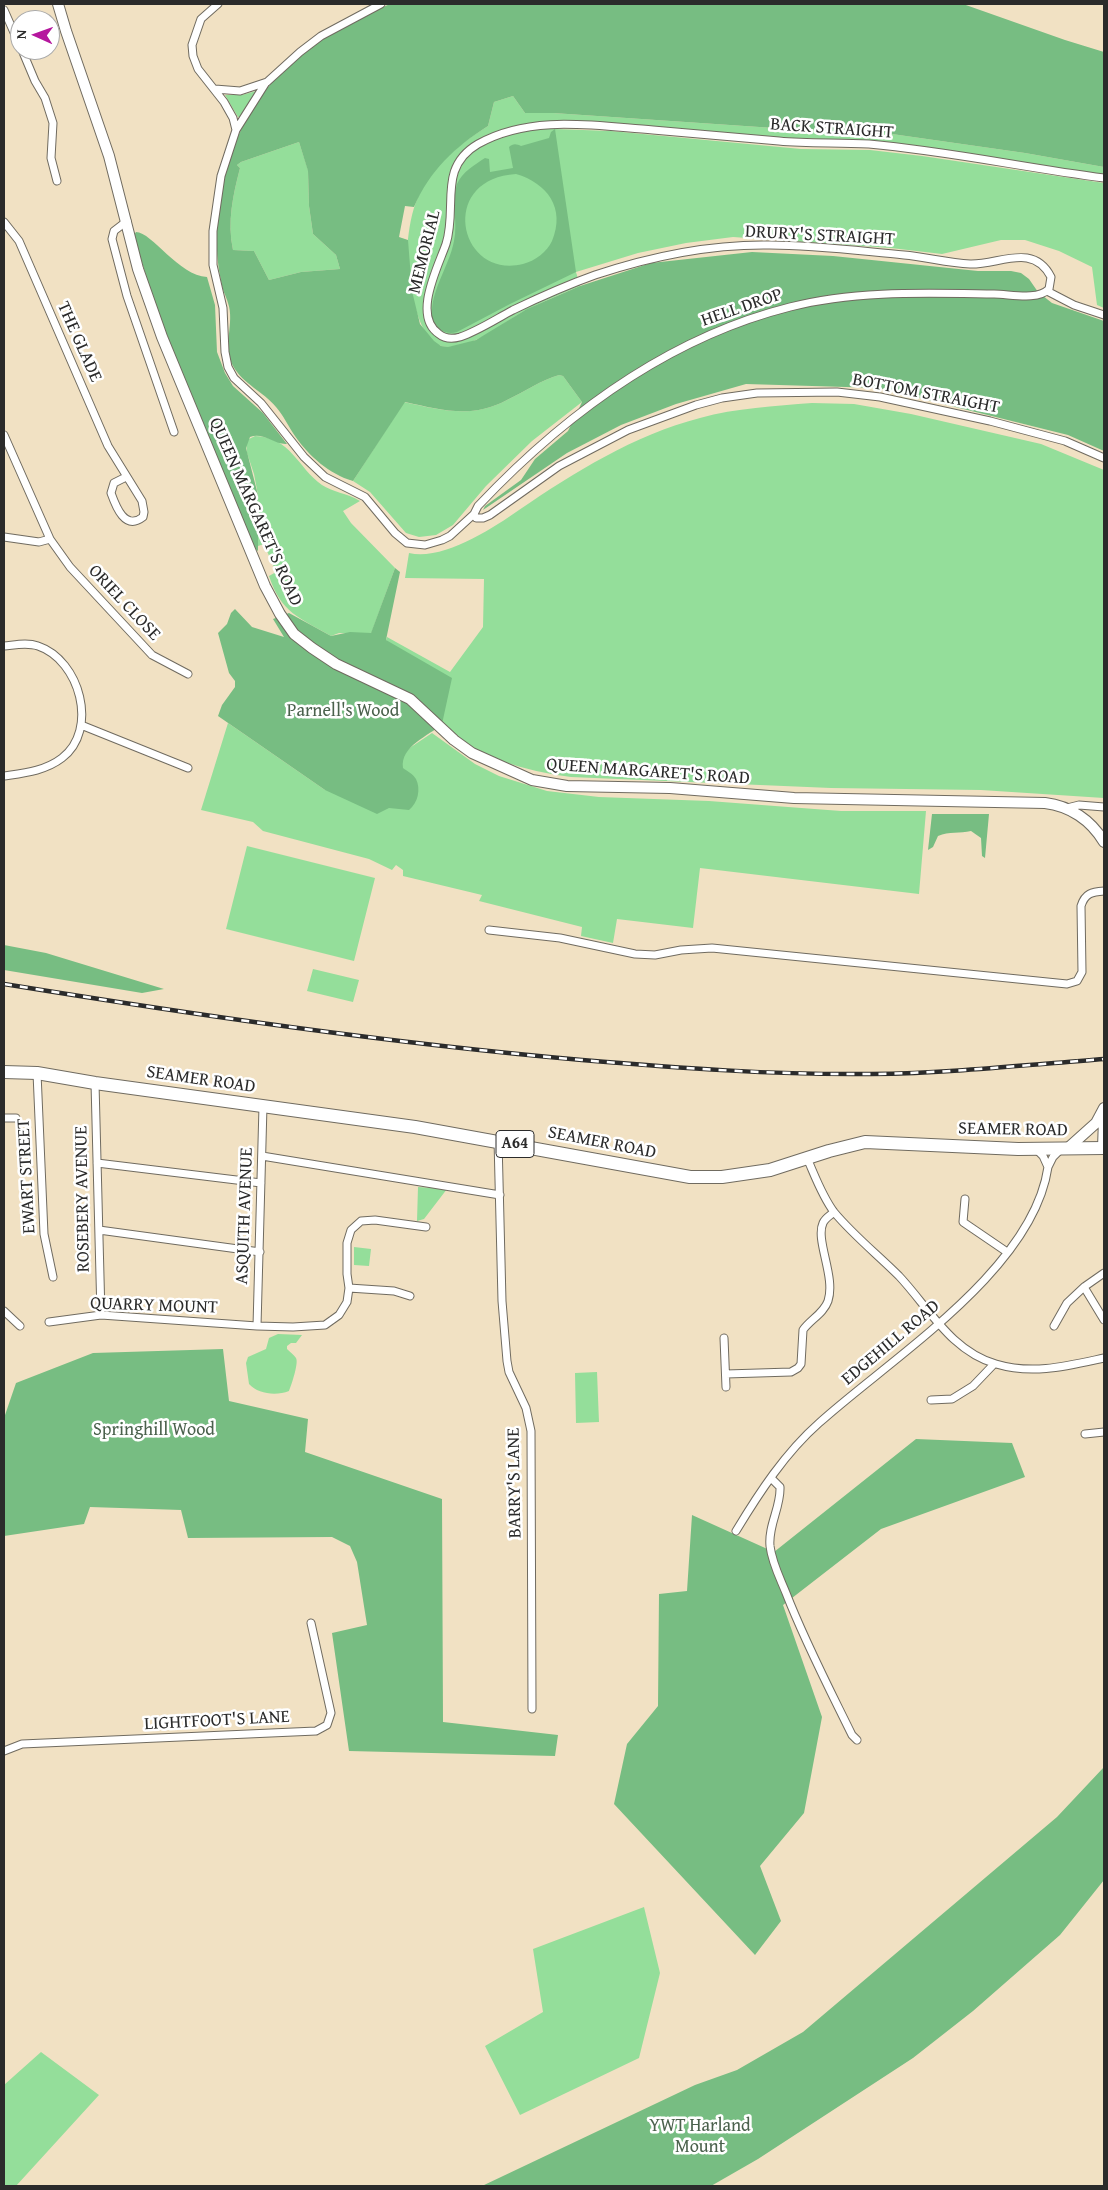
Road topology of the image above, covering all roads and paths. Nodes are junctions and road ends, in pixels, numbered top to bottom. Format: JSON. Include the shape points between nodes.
{"nodes":[{"id":1,"x":58,"y":4,"type":"edge"},
{"id":2,"x":218,"y":4,"type":"edge"},
{"id":3,"x":381,"y":4,"type":"edge"},
{"id":4,"x":4,"y":10,"type":"edge"},
{"id":5,"x":10,"y":23,"type":"edge"},
{"id":6,"x":26,"y":60,"type":"edge"},
{"id":7,"x":267,"y":82,"type":"junction"},
{"id":8,"x":215,"y":89,"type":"junction"},
{"id":9,"x":555,"y":125,"type":"joint"},
{"id":10,"x":236,"y":130,"type":"junction"},
{"id":11,"x":1104,"y":178,"type":"edge"},
{"id":12,"x":57,"y":182,"type":"dead end"},
{"id":13,"x":126,"y":221,"type":"junction"},
{"id":14,"x":4,"y":222,"type":"edge"},
{"id":15,"x":576,"y":282,"type":"joint"},
{"id":16,"x":1047,"y":291,"type":"junction"},
{"id":17,"x":1104,"y":315,"type":"edge"},
{"id":18,"x":174,"y":432,"type":"dead end"},
{"id":19,"x":4,"y":435,"type":"edge"},
{"id":20,"x":1104,"y":458,"type":"edge"},
{"id":21,"x":126,"y":477,"type":"junction"},
{"id":22,"x":474,"y":514,"type":"junction"},
{"id":23,"x":4,"y":537,"type":"edge"},
{"id":24,"x":50,"y":539,"type":"junction"},
{"id":25,"x":4,"y":646,"type":"edge"},
{"id":26,"x":188,"y":674,"type":"dead end"},
{"id":27,"x":81,"y":725,"type":"junction"},
{"id":28,"x":188,"y":768,"type":"dead end"},
{"id":29,"x":4,"y":776,"type":"edge"},
{"id":30,"x":1104,"y":807,"type":"edge"},
{"id":31,"x":1067,"y":808,"type":"junction"},
{"id":32,"x":1104,"y":842,"type":"edge"},
{"id":33,"x":1104,"y":892,"type":"edge"},
{"id":34,"x":489,"y":930,"type":"dead end"},
{"id":35,"x":4,"y":1072,"type":"edge"},
{"id":36,"x":38,"y":1073,"type":"junction"},
{"id":37,"x":95,"y":1083,"type":"junction"},
{"id":38,"x":263,"y":1106,"type":"junction"},
{"id":39,"x":1104,"y":1108,"type":"edge"},
{"id":40,"x":4,"y":1118,"type":"edge"},
{"id":41,"x":16,"y":1118,"type":"dead end"},
{"id":42,"x":1104,"y":1119,"type":"edge"},
{"id":43,"x":498,"y":1140,"type":"junction"},
{"id":44,"x":1104,"y":1148,"type":"edge"},
{"id":45,"x":1035,"y":1149,"type":"junction"},
{"id":46,"x":1064,"y":1149,"type":"junction"},
{"id":47,"x":262,"y":1156,"type":"junction"},
{"id":48,"x":807,"y":1158,"type":"junction"},
{"id":49,"x":98,"y":1162,"type":"junction"},
{"id":50,"x":1048,"y":1168,"type":"junction"},
{"id":51,"x":261,"y":1183,"type":"junction"},
{"id":52,"x":500,"y":1195,"type":"junction"},
{"id":53,"x":965,"y":1199,"type":"dead end"},
{"id":54,"x":834,"y":1212,"type":"junction"},
{"id":55,"x":426,"y":1227,"type":"dead end"},
{"id":56,"x":99,"y":1230,"type":"junction"},
{"id":57,"x":260,"y":1252,"type":"junction"},
{"id":58,"x":1007,"y":1252,"type":"junction"},
{"id":59,"x":1104,"y":1273,"type":"edge"},
{"id":60,"x":53,"y":1276,"type":"dead end"},
{"id":61,"x":1084,"y":1287,"type":"junction"},
{"id":62,"x":349,"y":1288,"type":"junction"},
{"id":63,"x":410,"y":1296,"type":"dead end"},
{"id":64,"x":4,"y":1312,"type":"edge"},
{"id":65,"x":101,"y":1315,"type":"junction"},
{"id":66,"x":1104,"y":1320,"type":"edge"},
{"id":67,"x":49,"y":1322,"type":"dead end"},
{"id":68,"x":938,"y":1324,"type":"junction"},
{"id":69,"x":20,"y":1326,"type":"dead end"},
{"id":70,"x":257,"y":1326,"type":"junction"},
{"id":71,"x":1054,"y":1326,"type":"dead end"},
{"id":72,"x":724,"y":1338,"type":"dead end"},
{"id":73,"x":1104,"y":1358,"type":"edge"},
{"id":74,"x":994,"y":1364,"type":"junction"},
{"id":75,"x":726,"y":1374,"type":"junction"},
{"id":76,"x":726,"y":1387,"type":"dead end"},
{"id":77,"x":931,"y":1400,"type":"dead end"},
{"id":78,"x":1104,"y":1432,"type":"edge"},
{"id":79,"x":1085,"y":1434,"type":"dead end"},
{"id":80,"x":771,"y":1478,"type":"junction"},
{"id":81,"x":736,"y":1531,"type":"dead end"},
{"id":82,"x":311,"y":1623,"type":"dead end"},
{"id":83,"x":532,"y":1710,"type":"dead end"},
{"id":84,"x":857,"y":1740,"type":"dead end"},
{"id":85,"x":4,"y":1751,"type":"edge"}],
"edges":[{"from":1,"to":13,"type":"main road","name":"QUEEN MARGARET'S ROAD","via":[[109,156]]},
{"from":2,"to":8,"type":"street","via":[[202,19],[192,45],[198,68]]},
{"from":3,"to":7,"type":"street","via":[[321,36]]},
{"from":4,"to":5,"type":"street"},
{"from":6,"to":12,"type":"street","via":[[53,123],[51,158]]},
{"from":7,"to":8,"type":"street","via":[[240,91]]},
{"from":7,"to":10,"type":"street"},
{"from":8,"to":10,"type":"street","via":[[233,118]]},
{"from":9,"to":11,"type":"street","name":"BACK STRAIGHT","via":[[601,125],[784,142],[868,144]]},
{"from":9,"to":15,"type":"street","name":"MEMORIAL","via":[[525,128],[491,138],[475,146],[457,163],[452,178],[449,232],[429,294],[428,316],[441,336],[461,337]]},
{"from":10,"to":22,"type":"street","name":"HELL DROP","via":[[221,176],[213,232],[225,352],[234,378],[261,403],[304,457],[326,477],[365,497],[395,534],[407,543],[425,545],[442,540]]},
{"from":13,"to":18,"type":"street","via":[[114,231],[112,239],[127,296]]},
{"from":13,"to":31,"type":"main road","name":"QUEEN MARGARET'S ROAD","via":[[138,269],[162,337],[261,577],[280,614],[294,634],[312,648],[336,664],[410,699],[472,753],[532,780],[567,786],[686,789],[794,798],[1045,803]]},
{"from":14,"to":21,"type":"street","name":"THE GLADE","via":[[19,241],[108,446]]},
{"from":15,"to":16,"type":"street","name":"DRURY'S STRAIGHT","via":[[625,265],[676,253],[771,245],[976,264],[1014,258],[1036,261],[1045,267],[1050,277]]},
{"from":16,"to":17,"type":"street"},
{"from":16,"to":22,"type":"street","name":"HELL DROP","via":[[1037,296],[986,294],[836,299],[763,315],[694,341],[657,360],[597,400],[539,447]]},
{"from":19,"to":24,"type":"street","name":"ORIEL CLOSE"},
{"from":20,"to":22,"type":"street","name":"BOTTOM STRAIGHT","via":[[1064,441],[880,397],[838,392],[757,393],[722,398],[651,421],[574,457],[490,515],[476,518]]},
{"from":21,"to":21,"type":"street","name":"THE GLADE","via":[[144,506],[142,517],[130,522],[123,518],[111,493],[114,483]]},
{"from":23,"to":24,"type":"street","via":[[39,542]]},
{"from":24,"to":26,"type":"street","name":"ORIEL CLOSE","via":[[70,567],[152,655]]},
{"from":25,"to":27,"type":"street","via":[[39,646],[61,661],[79,693]]},
{"from":27,"to":28,"type":"street"},
{"from":27,"to":29,"type":"street","via":[[75,742],[64,757],[40,770]]},
{"from":30,"to":31,"type":"street","via":[[1079,805]]},
{"from":31,"to":32,"type":"main road","name":"QUEEN MARGARET'S ROAD","via":[[1095,828]]},
{"from":33,"to":34,"type":"street","via":[[1094,892],[1083,899],[1082,972],[1077,981],[1067,984],[712,948],[655,955],[635,954],[560,938]]},
{"from":35,"to":36,"type":"highway","name":"SEAMER ROAD","number":"A64"},
{"from":36,"to":37,"type":"highway","name":"SEAMER ROAD","number":"A64"},
{"from":36,"to":60,"type":"street","name":"EWART STREET","via":[[44,1234]]},
{"from":37,"to":38,"type":"highway","name":"SEAMER ROAD","number":"A64"},
{"from":37,"to":49,"type":"street","name":"ROSEBERY AVENUE"},
{"from":38,"to":43,"type":"highway","name":"SEAMER ROAD","number":"A64"},
{"from":38,"to":47,"type":"street","name":"ASQUITH AVENUE"},
{"from":39,"to":46,"type":"main road","via":[[1096,1123]]},
{"from":40,"to":41,"type":"street"},
{"from":42,"to":44,"type":"main road"},
{"from":43,"to":48,"type":"highway","name":"SEAMER ROAD","number":"A64","via":[[690,1177],[746,1174]]},
{"from":43,"to":52,"type":"street","name":"BARRY'S LANE"},
{"from":44,"to":46,"type":"highway","name":"SEAMER ROAD","number":"A64"},
{"from":45,"to":46,"type":"highway","name":"SEAMER ROAD","number":"A64"},
{"from":45,"to":48,"type":"highway","name":"SEAMER ROAD","number":"A64","via":[[874,1142]]},
{"from":45,"to":50,"type":"street","via":[[1043,1156]]},
{"from":46,"to":50,"type":"street","name":"EDGEHILL ROAD","via":[[1053,1156]]},
{"from":47,"to":51,"type":"street","name":"ASQUITH AVENUE"},
{"from":47,"to":52,"type":"street"},
{"from":48,"to":54,"type":"street"},
{"from":49,"to":51,"type":"street"},
{"from":49,"to":56,"type":"street","name":"ROSEBERY AVENUE"},
{"from":50,"to":58,"type":"street","name":"EDGEHILL ROAD","via":[[1045,1186],[1030,1219]]},
{"from":51,"to":57,"type":"street","name":"ASQUITH AVENUE"},
{"from":52,"to":83,"type":"street","name":"BARRY'S LANE","via":[[507,1361],[526,1408],[531,1431]]},
{"from":53,"to":58,"type":"street","via":[[963,1222]]},
{"from":54,"to":68,"type":"street","via":[[900,1278]]},
{"from":54,"to":75,"type":"street","via":[[824,1220],[822,1229],[830,1294],[822,1311],[803,1330],[801,1364],[791,1372]]},
{"from":55,"to":62,"type":"street","via":[[362,1221],[351,1230],[347,1243]]},
{"from":56,"to":57,"type":"street"},
{"from":56,"to":65,"type":"street","name":"ROSEBERY AVENUE"},
{"from":57,"to":70,"type":"street","name":"ASQUITH AVENUE"},
{"from":58,"to":68,"type":"street","name":"EDGEHILL ROAD"},
{"from":59,"to":61,"type":"street"},
{"from":61,"to":66,"type":"street"},
{"from":61,"to":71,"type":"street","via":[[1067,1303]]},
{"from":62,"to":63,"type":"street","via":[[394,1291]]},
{"from":62,"to":70,"type":"street","name":"QUARRY MOUNT","via":[[347,1302],[339,1315],[325,1325]]},
{"from":64,"to":69,"type":"street"},
{"from":65,"to":67,"type":"street","name":"QUARRY MOUNT"},
{"from":65,"to":70,"type":"street","name":"QUARRY MOUNT"},
{"from":68,"to":74,"type":"street","via":[[960,1346]]},
{"from":68,"to":80,"type":"street","name":"EDGEHILL ROAD","via":[[817,1424]]},
{"from":72,"to":75,"type":"street"},
{"from":73,"to":74,"type":"street","via":[[1053,1369],[1031,1370]]},
{"from":74,"to":77,"type":"street","via":[[973,1386],[952,1399]]},
{"from":75,"to":76,"type":"street"},
{"from":78,"to":79,"type":"street"},
{"from":80,"to":81,"type":"street","name":"EDGEHILL ROAD"},
{"from":80,"to":84,"type":"street","via":[[780,1487],[770,1532],[775,1564],[794,1613]]},
{"from":82,"to":85,"type":"street","name":"LIGHTFOOT'S LANE","via":[[330,1706],[330,1719],[316,1731],[22,1744]]}]}
